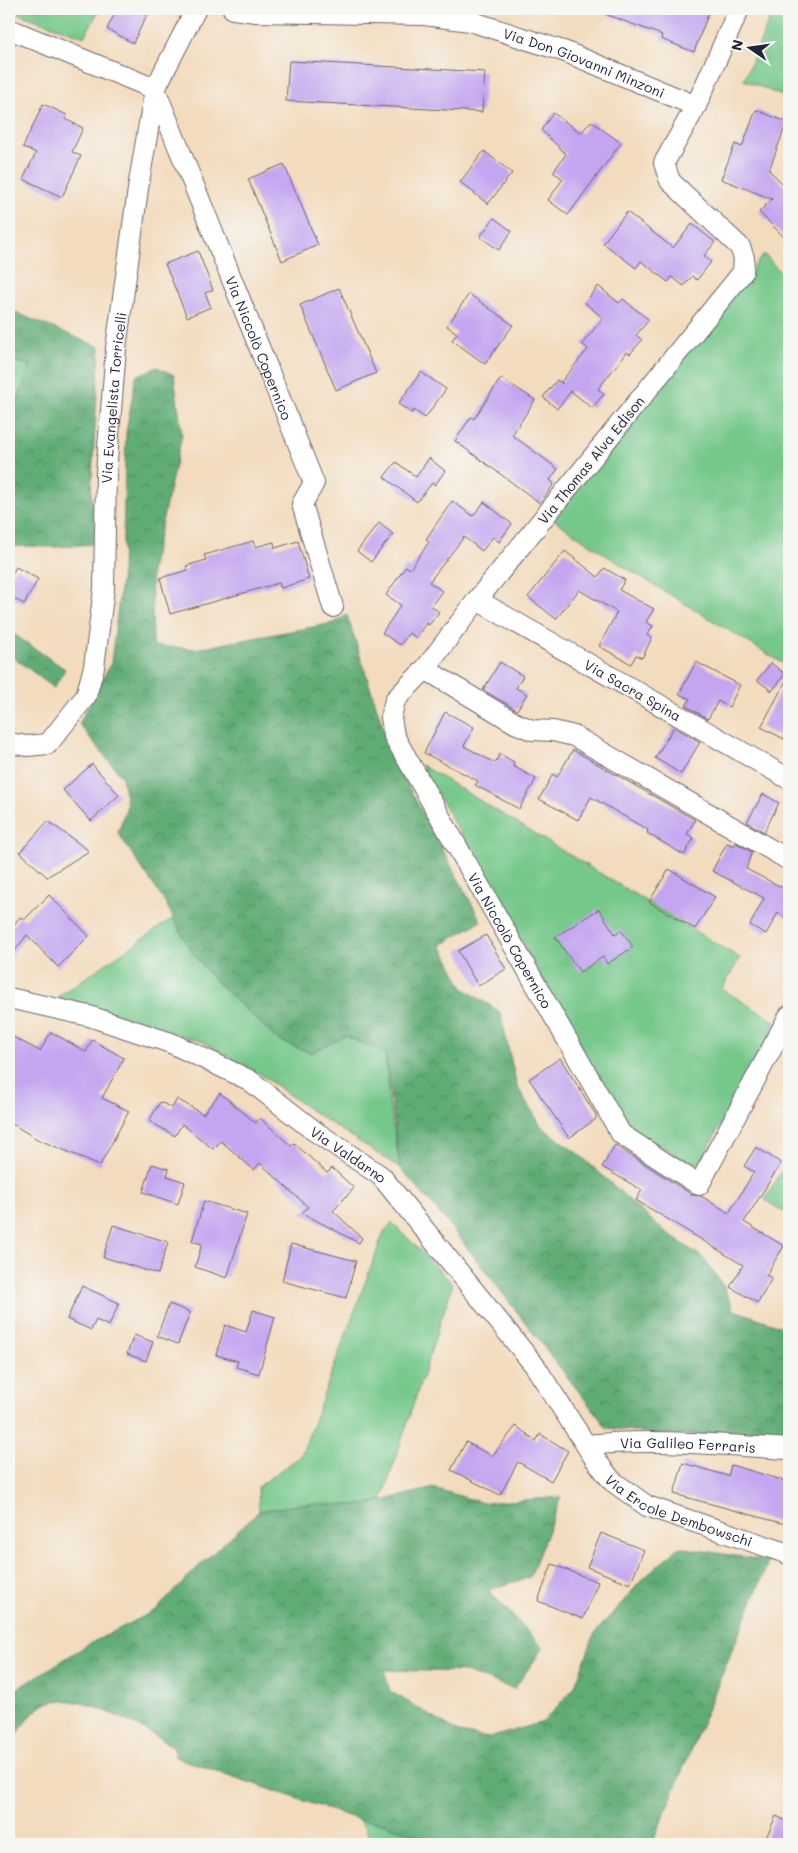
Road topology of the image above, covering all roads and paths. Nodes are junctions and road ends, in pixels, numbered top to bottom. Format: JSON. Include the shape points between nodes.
{"nodes":[{"id":1,"x":196,"y":9,"type":"edge"},
{"id":2,"x":233,"y":9,"type":"edge"},
{"id":3,"x":740,"y":9,"type":"edge"},
{"id":4,"x":9,"y":29,"type":"edge"},
{"id":5,"x":155,"y":89,"type":"junction"},
{"id":6,"x":696,"y":106,"type":"junction"},
{"id":7,"x":477,"y":600,"type":"junction"},
{"id":8,"x":333,"y":607,"type":"dead end"},
{"id":9,"x":425,"y":669,"type":"junction"},
{"id":10,"x":9,"y":743,"type":"edge"},
{"id":11,"x":789,"y":779,"type":"edge"},
{"id":12,"x":789,"y":860,"type":"edge"},
{"id":13,"x":9,"y":998,"type":"edge"},
{"id":14,"x":789,"y":1016,"type":"edge"},
{"id":15,"x":586,"y":1445,"type":"junction"},
{"id":16,"x":789,"y":1449,"type":"edge"},
{"id":17,"x":789,"y":1554,"type":"edge"}],
"edges":[{"from":1,"to":5,"type":"street","name":"Via Evangelista Torricelli"},
{"from":2,"to":6,"type":"street","name":"Via Don Giovanni Minzoni","via":[[424,14],[470,21],[566,52]]},
{"from":3,"to":6,"type":"street"},
{"from":4,"to":5,"type":"street"},
{"from":5,"to":8,"type":"street","name":"Via Niccolò Copernico","via":[[314,483],[302,504]]},
{"from":5,"to":10,"type":"street","name":"Via Evangelista Torricelli","via":[[116,348],[106,473],[104,589],[94,667],[86,696],[48,744],[27,746]]},
{"from":6,"to":7,"type":"street","name":"Via Thomas Alva Edison","via":[[664,163],[666,173],[740,248],[744,258],[743,272]]},
{"from":7,"to":9,"type":"street","name":"Via Thomas Alva Edison"},
{"from":7,"to":11,"type":"street","name":"Via Sacra Spina"},
{"from":9,"to":12,"type":"street","via":[[532,730],[574,736]]},
{"from":9,"to":14,"type":"street","name":"Via Niccolò Copernico","via":[[395,700],[391,717],[394,736],[621,1134],[699,1185]]},
{"from":13,"to":15,"type":"street","name":"Via Valdarno","via":[[89,1016],[171,1043],[248,1080],[381,1176],[520,1346]]},
{"from":15,"to":16,"type":"street","name":"Via Galileo Ferraris","via":[[666,1443]]},
{"from":15,"to":17,"type":"street","name":"Via Ercole Dembowschi","via":[[612,1481],[647,1506]]}]}
